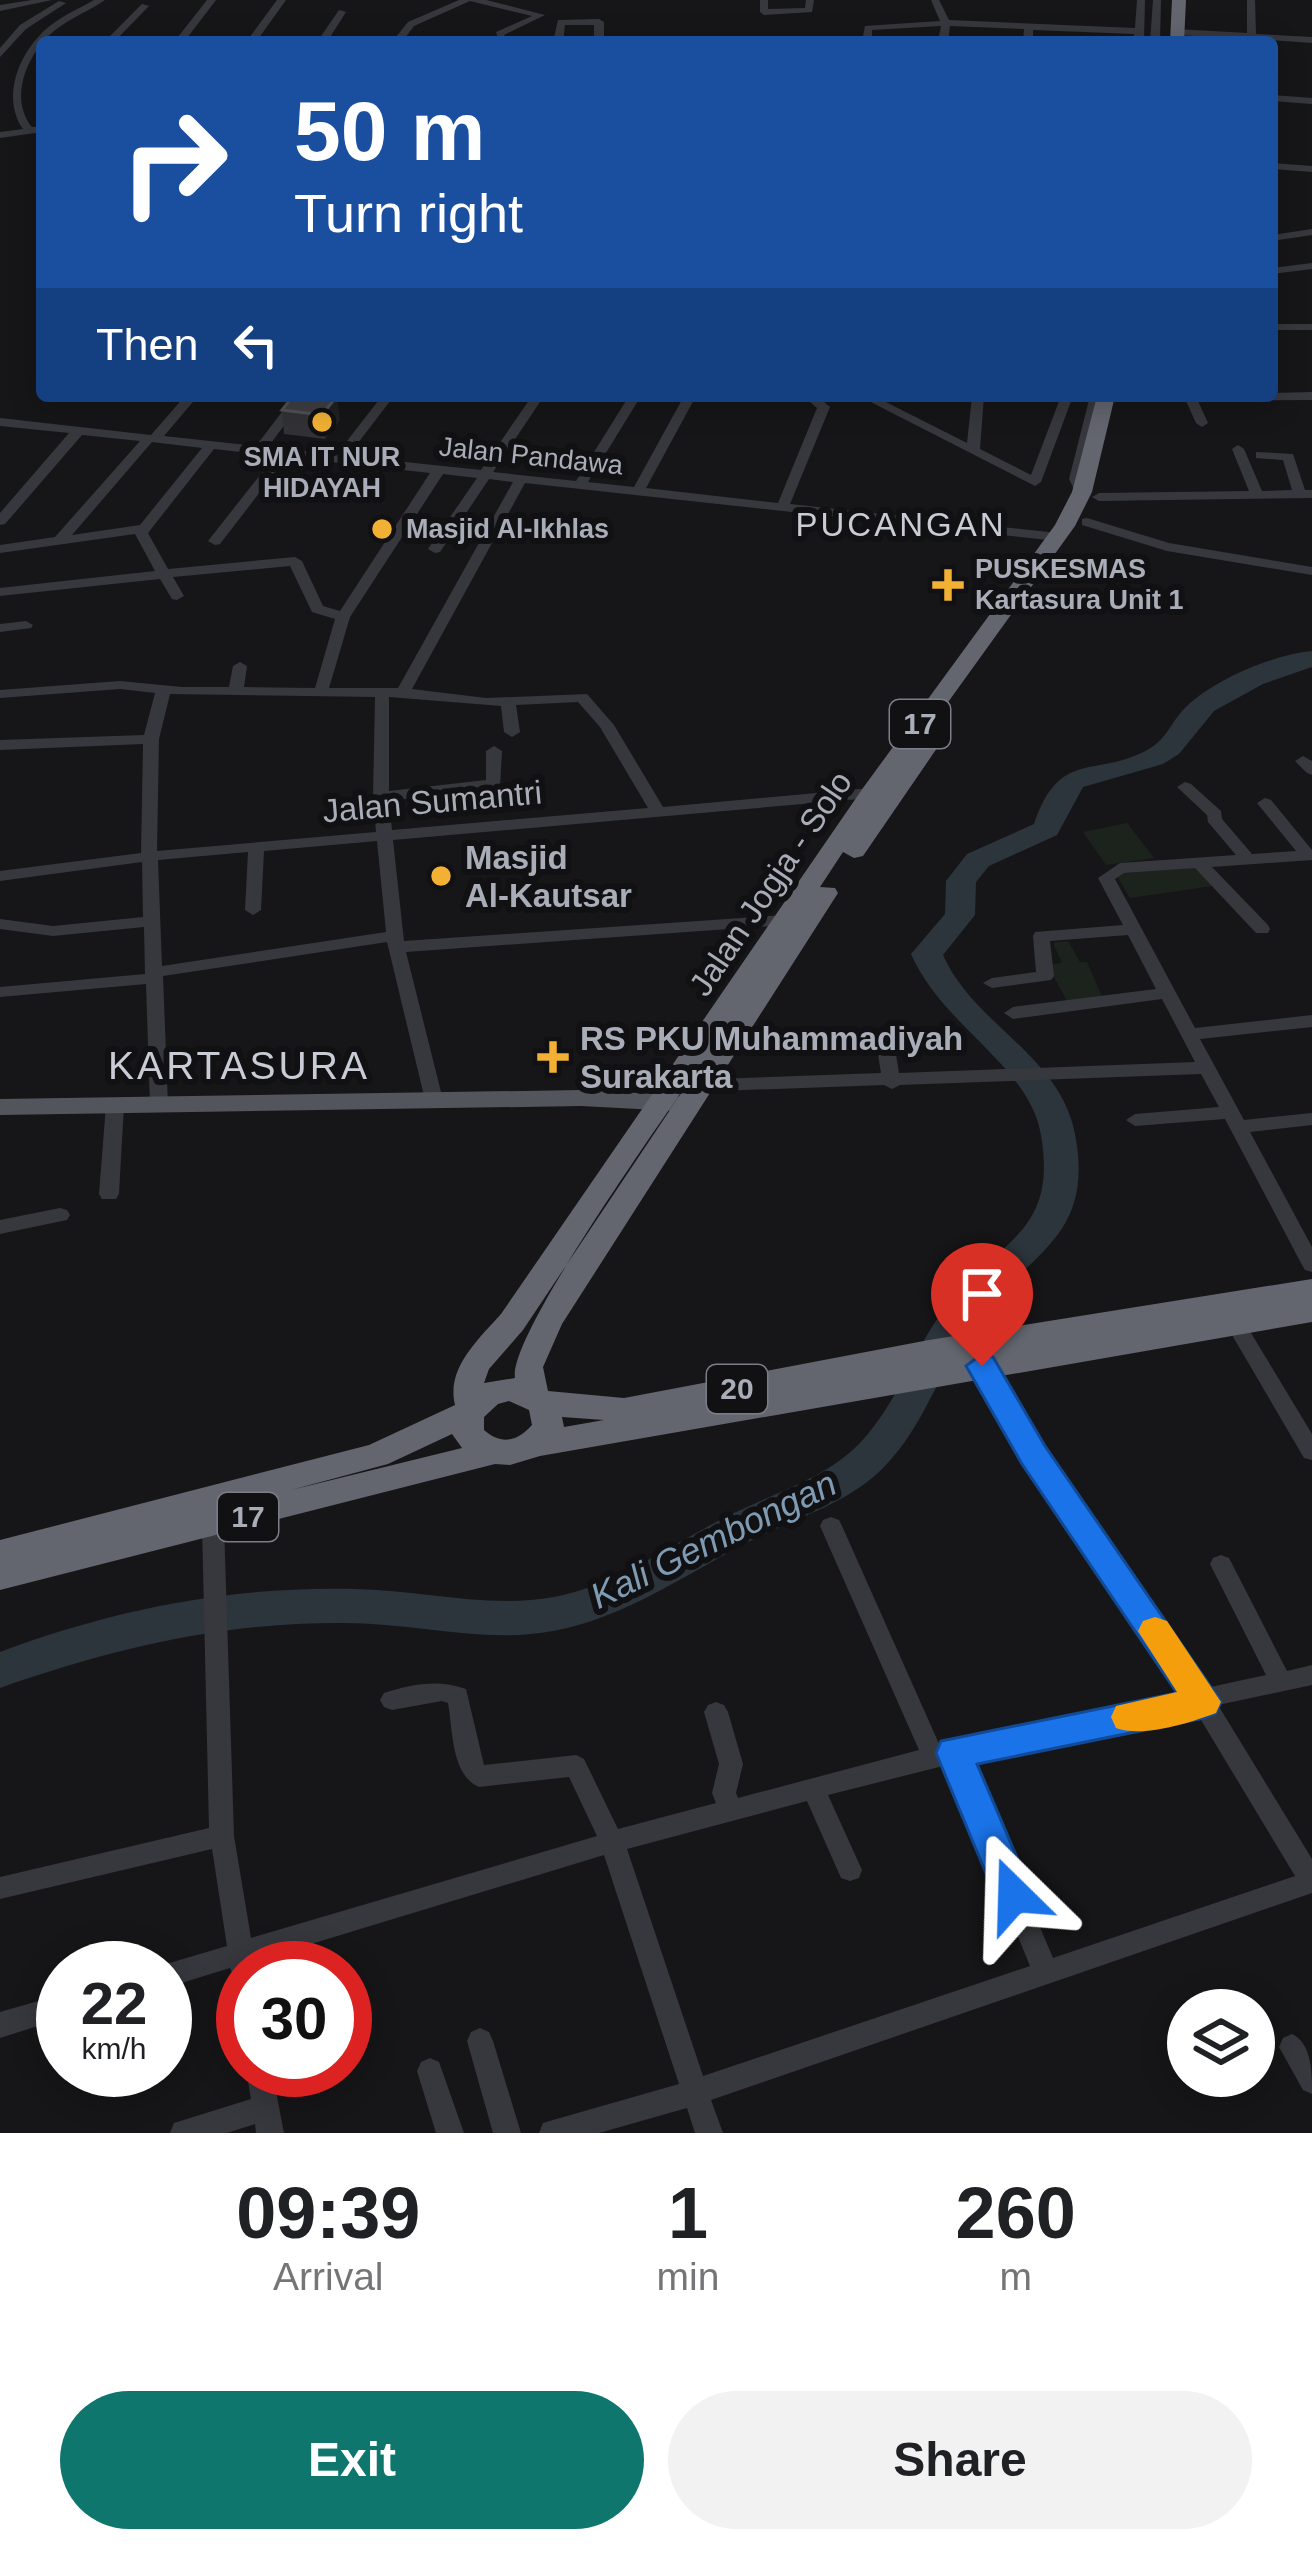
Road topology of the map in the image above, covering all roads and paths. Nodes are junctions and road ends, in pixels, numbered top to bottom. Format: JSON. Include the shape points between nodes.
{"nodes":[{"id":1,"x":48,"y":0,"type":"edge"},
{"id":2,"x":101,"y":0,"type":"edge"},
{"id":3,"x":212,"y":0,"type":"edge"},
{"id":4,"x":282,"y":0,"type":"edge"},
{"id":5,"x":470,"y":0,"type":"edge"},
{"id":6,"x":764,"y":0,"type":"edge"},
{"id":7,"x":809,"y":0,"type":"edge"},
{"id":8,"x":935,"y":0,"type":"edge"},
{"id":9,"x":1141,"y":0,"type":"edge"},
{"id":10,"x":1162,"y":0,"type":"edge"},
{"id":11,"x":1179,"y":0,"type":"edge"},
{"id":12,"x":1251,"y":0,"type":"edge"},
{"id":13,"x":62,"y":3,"type":"edge"},
{"id":14,"x":145,"y":6,"type":"dead end"},
{"id":15,"x":0,"y":8,"type":"edge"},
{"id":16,"x":342,"y":12,"type":"dead end"},
{"id":17,"x":946,"y":23,"type":"junction"},
{"id":18,"x":1029,"y":27,"type":"junction"},
{"id":19,"x":48,"y":36,"type":"edge"},
{"id":20,"x":115,"y":36,"type":"edge"},
{"id":21,"x":184,"y":36,"type":"edge"},
{"id":22,"x":255,"y":36,"type":"edge"},
{"id":23,"x":326,"y":36,"type":"edge"},
{"id":24,"x":402,"y":36,"type":"edge"},
{"id":25,"x":500,"y":36,"type":"edge"},
{"id":26,"x":559,"y":36,"type":"edge"},
{"id":27,"x":598,"y":36,"type":"edge"},
{"id":28,"x":867,"y":36,"type":"edge"},
{"id":29,"x":944,"y":36,"type":"edge"},
{"id":30,"x":1028,"y":36,"type":"edge"},
{"id":31,"x":1128,"y":36,"type":"edge"},
{"id":32,"x":1139,"y":36,"type":"edge"},
{"id":33,"x":1156,"y":36,"type":"edge"},
{"id":34,"x":1172,"y":36,"type":"edge"},
{"id":35,"x":1173,"y":36,"type":"edge"},
{"id":36,"x":1252,"y":36,"type":"edge"},
{"id":37,"x":1278,"y":39,"type":"edge"},
{"id":38,"x":1312,"y":40,"type":"edge"},
{"id":39,"x":36,"y":51,"type":"edge"},
{"id":40,"x":0,"y":54,"type":"edge"},
{"id":41,"x":1278,"y":98,"type":"edge"},
{"id":42,"x":1312,"y":101,"type":"edge"},
{"id":43,"x":28,"y":129,"type":"junction"},
{"id":44,"x":36,"y":130,"type":"edge"},
{"id":45,"x":0,"y":135,"type":"edge"},
{"id":46,"x":1278,"y":166,"type":"edge"},
{"id":47,"x":1312,"y":169,"type":"edge"},
{"id":48,"x":1312,"y":232,"type":"edge"},
{"id":49,"x":1278,"y":237,"type":"edge"},
{"id":50,"x":1312,"y":266,"type":"edge"},
{"id":51,"x":1278,"y":270,"type":"edge"},
{"id":52,"x":1278,"y":327,"type":"edge"},
{"id":53,"x":1312,"y":327,"type":"edge"},
{"id":54,"x":1312,"y":395,"type":"edge"},
{"id":55,"x":1278,"y":396,"type":"edge"},
{"id":56,"x":186,"y":402,"type":"edge"},
{"id":57,"x":295,"y":402,"type":"edge"},
{"id":58,"x":383,"y":402,"type":"edge"},
{"id":59,"x":534,"y":402,"type":"edge"},
{"id":60,"x":630,"y":402,"type":"edge"},
{"id":61,"x":687,"y":402,"type":"edge"},
{"id":62,"x":818,"y":402,"type":"edge"},
{"id":63,"x":886,"y":402,"type":"edge"},
{"id":64,"x":977,"y":402,"type":"edge"},
{"id":65,"x":1065,"y":402,"type":"edge"},
{"id":66,"x":1094,"y":402,"type":"edge"},
{"id":67,"x":1105,"y":402,"type":"edge"},
{"id":68,"x":1122,"y":402,"type":"edge"},
{"id":69,"x":1193,"y":402,"type":"edge"},
{"id":70,"x":1202,"y":423,"type":"dead end"},
{"id":71,"x":2,"y":424,"type":"edge"},
{"id":72,"x":79,"y":430,"type":"junction"},
{"id":73,"x":152,"y":438,"type":"junction"},
{"id":74,"x":211,"y":445,"type":"junction"},
{"id":75,"x":1238,"y":449,"type":"dead end"},
{"id":76,"x":259,"y":450,"type":"junction"},
{"id":77,"x":973,"y":451,"type":"junction"},
{"id":78,"x":284,"y":453,"type":"junction"},
{"id":79,"x":1261,"y":455,"type":"dead end"},
{"id":80,"x":339,"y":459,"type":"junction"},
{"id":81,"x":438,"y":471,"type":"junction"},
{"id":82,"x":483,"y":475,"type":"junction"},
{"id":83,"x":520,"y":479,"type":"junction"},
{"id":84,"x":580,"y":485,"type":"junction"},
{"id":85,"x":638,"y":491,"type":"junction"},
{"id":86,"x":1090,"y":494,"type":"junction"},
{"id":87,"x":1306,"y":494,"type":"edge"},
{"id":88,"x":1257,"y":495,"type":"junction"},
{"id":89,"x":782,"y":508,"type":"junction"},
{"id":90,"x":0,"y":521,"type":"edge"},
{"id":91,"x":1088,"y":522,"type":"junction"},
{"id":92,"x":143,"y":530,"type":"junction"},
{"id":93,"x":1058,"y":537,"type":"junction"},
{"id":94,"x":60,"y":540,"type":"junction"},
{"id":95,"x":215,"y":541,"type":"dead end"},
{"id":96,"x":0,"y":549,"type":"edge"},
{"id":97,"x":435,"y":549,"type":"dead end"},
{"id":98,"x":1312,"y":571,"type":"edge"},
{"id":99,"x":164,"y":574,"type":"junction"},
{"id":100,"x":0,"y":592,"type":"edge"},
{"id":101,"x":177,"y":596,"type":"dead end"},
{"id":102,"x":343,"y":617,"type":"junction"},
{"id":103,"x":26,"y":625,"type":"dead end"},
{"id":104,"x":0,"y":628,"type":"edge"},
{"id":105,"x":986,"y":648,"type":"junction"},
{"id":106,"x":240,"y":666,"type":"dead end"},
{"id":107,"x":163,"y":691,"type":"junction"},
{"id":108,"x":236,"y":692,"type":"junction"},
{"id":109,"x":403,"y":692,"type":"junction"},
{"id":110,"x":382,"y":693,"type":"junction"},
{"id":111,"x":0,"y":694,"type":"edge"},
{"id":112,"x":320,"y":694,"type":"junction"},
{"id":113,"x":508,"y":702,"type":"junction"},
{"id":114,"x":512,"y":732,"type":"dead end"},
{"id":115,"x":151,"y":739,"type":"junction"},
{"id":116,"x":0,"y":745,"type":"edge"},
{"id":117,"x":494,"y":751,"type":"dead end"},
{"id":118,"x":871,"y":793,"type":"junction"},
{"id":119,"x":381,"y":797,"type":"junction"},
{"id":120,"x":1265,"y":803,"type":"dead end"},
{"id":121,"x":1175,"y":805,"type":"dead end"},
{"id":122,"x":657,"y":810,"type":"junction"},
{"id":123,"x":383,"y":836,"type":"junction"},
{"id":124,"x":256,"y":847,"type":"junction"},
{"id":125,"x":1309,"y":855,"type":"edge"},
{"id":126,"x":152,"y":856,"type":"junction"},
{"id":127,"x":1248,"y":860,"type":"junction"},
{"id":128,"x":1200,"y":863,"type":"junction"},
{"id":129,"x":0,"y":876,"type":"edge"},
{"id":130,"x":253,"y":910,"type":"dead end"},
{"id":131,"x":785,"y":920,"type":"junction"},
{"id":132,"x":154,"y":921,"type":"junction"},
{"id":133,"x":0,"y":924,"type":"edge"},
{"id":134,"x":1262,"y":929,"type":"dead end"},
{"id":135,"x":1133,"y":930,"type":"junction"},
{"id":136,"x":395,"y":942,"type":"junction"},
{"id":137,"x":156,"y":975,"type":"junction"},
{"id":138,"x":992,"y":983,"type":"dead end"},
{"id":139,"x":0,"y":992,"type":"edge"},
{"id":140,"x":1166,"y":993,"type":"junction"},
{"id":141,"x":1013,"y":1012,"type":"dead end"},
{"id":142,"x":1312,"y":1022,"type":"edge"},
{"id":143,"x":1190,"y":1034,"type":"junction"},
{"id":144,"x":884,"y":1036,"type":"dead end"},
{"id":145,"x":1207,"y":1069,"type":"junction"},
{"id":146,"x":892,"y":1083,"type":"junction"},
{"id":147,"x":679,"y":1094,"type":"junction"},
{"id":148,"x":434,"y":1100,"type":"junction"},
{"id":149,"x":115,"y":1105,"type":"junction"},
{"id":150,"x":159,"y":1105,"type":"junction"},
{"id":151,"x":0,"y":1106,"type":"edge"},
{"id":152,"x":1233,"y":1119,"type":"junction"},
{"id":153,"x":1312,"y":1119,"type":"edge"},
{"id":154,"x":1135,"y":1120,"type":"dead end"},
{"id":155,"x":109,"y":1194,"type":"dead end"},
{"id":156,"x":60,"y":1215,"type":"dead end"},
{"id":157,"x":0,"y":1227,"type":"edge"},
{"id":158,"x":1312,"y":1265,"type":"edge"},
{"id":159,"x":1312,"y":1290,"type":"edge"},
{"id":160,"x":1312,"y":1310,"type":"edge"},
{"id":161,"x":1234,"y":1323,"type":"junction"},
{"id":162,"x":949,"y":1362,"type":"junction"},
{"id":163,"x":538,"y":1399,"type":"junction"},
{"id":164,"x":470,"y":1410,"type":"junction"},
{"id":165,"x":536,"y":1444,"type":"junction"},
{"id":166,"x":494,"y":1452,"type":"junction"},
{"id":167,"x":1312,"y":1452,"type":"edge"},
{"id":168,"x":212,"y":1525,"type":"junction"},
{"id":169,"x":830,"y":1526,"type":"dead end"},
{"id":170,"x":0,"y":1553,"type":"edge"},
{"id":171,"x":1221,"y":1564,"type":"dead end"},
{"id":172,"x":0,"y":1576,"type":"edge"},
{"id":173,"x":1312,"y":1675,"type":"edge"},
{"id":174,"x":1281,"y":1682,"type":"junction"},
{"id":175,"x":392,"y":1700,"type":"dead end"},
{"id":176,"x":1204,"y":1702,"type":"junction"},
{"id":177,"x":716,"y":1712,"type":"dead end"},
{"id":178,"x":943,"y":1755,"type":"junction"},
{"id":179,"x":813,"y":1788,"type":"junction"},
{"id":180,"x":731,"y":1810,"type":"junction"},
{"id":181,"x":222,"y":1836,"type":"junction"},
{"id":182,"x":612,"y":1842,"type":"junction"},
{"id":183,"x":850,"y":1870,"type":"dead end"},
{"id":184,"x":1312,"y":1882,"type":"edge"},
{"id":185,"x":0,"y":1888,"type":"edge"},
{"id":186,"x":239,"y":1941,"type":"edge"},
{"id":187,"x":302,"y":1941,"type":"edge"},
{"id":188,"x":1046,"y":1973,"type":"junction"},
{"id":189,"x":36,"y":2014,"type":"edge"},
{"id":190,"x":0,"y":2025,"type":"edge"},
{"id":191,"x":480,"y":2041,"type":"dead end"},
{"id":192,"x":1292,"y":2048,"type":"dead end"},
{"id":193,"x":430,"y":2071,"type":"dead end"},
{"id":194,"x":1312,"y":2081,"type":"edge"},
{"id":195,"x":696,"y":2092,"type":"junction"},
{"id":196,"x":268,"y":2121,"type":"edge"},
{"id":197,"x":184,"y":2133,"type":"edge"},
{"id":198,"x":450,"y":2133,"type":"edge"},
{"id":199,"x":507,"y":2133,"type":"edge"},
{"id":200,"x":553,"y":2133,"type":"edge"},
{"id":201,"x":709,"y":2133,"type":"edge"}],
"edges":[{"from":1,"to":15,"type":"street"},
{"from":2,"to":19,"type":"street"},
{"from":3,"to":21,"type":"street"},
{"from":4,"to":22,"type":"street"},
{"from":5,"to":24,"type":"street","via":[[411,24]]},
{"from":5,"to":25,"type":"street","via":[[541,16]]},
{"from":6,"to":7,"type":"street","via":[[764,12],[801,13]]},
{"from":8,"to":17,"type":"street"},
{"from":9,"to":32,"type":"street"},
{"from":10,"to":33,"type":"street"},
{"from":10,"to":34,"type":"highway"},
{"from":11,"to":35,"type":"highway"},
{"from":12,"to":36,"type":"street"},
{"from":13,"to":40,"type":"street","via":[[23,27]]},
{"from":14,"to":20,"type":"street"},
{"from":16,"to":23,"type":"street"},
{"from":17,"to":18,"type":"street"},
{"from":17,"to":28,"type":"street","via":[[879,24]]},
{"from":17,"to":29,"type":"street"},
{"from":18,"to":30,"type":"street"},
{"from":18,"to":31,"type":"street"},
{"from":26,"to":27,"type":"street","via":[[561,22],[570,20],[599,22]]},
{"from":37,"to":38,"type":"street"},
{"from":39,"to":43,"type":"street","via":[[13,92],[17,118]]},
{"from":41,"to":42,"type":"street"},
{"from":43,"to":44,"type":"street"},
{"from":43,"to":45,"type":"street"},
{"from":46,"to":47,"type":"street"},
{"from":48,"to":49,"type":"street"},
{"from":50,"to":51,"type":"street"},
{"from":52,"to":53,"type":"street"},
{"from":54,"to":55,"type":"street"},
{"from":56,"to":73,"type":"street"},
{"from":57,"to":76,"type":"street"},
{"from":58,"to":80,"type":"street"},
{"from":59,"to":82,"type":"street"},
{"from":60,"to":84,"type":"street"},
{"from":61,"to":85,"type":"street"},
{"from":62,"to":89,"type":"street","via":[[824,406]]},
{"from":63,"to":77,"type":"street"},
{"from":64,"to":77,"type":"street"},
{"from":65,"to":77,"type":"street","via":[[1039,481]]},
{"from":66,"to":86,"type":"street","via":[[1075,479]]},
{"from":67,"to":86,"type":"highway","name":"Jalan Jogja - Solo","number":"17"},
{"from":68,"to":86,"type":"highway","name":"Jalan Jogja - Solo","number":"17"},
{"from":69,"to":70,"type":"street"},
{"from":71,"to":72,"type":"street","name":"Jalan Pandawa"},
{"from":72,"to":73,"type":"street","name":"Jalan Pandawa"},
{"from":72,"to":90,"type":"street"},
{"from":73,"to":74,"type":"street","name":"Jalan Pandawa"},
{"from":73,"to":94,"type":"street"},
{"from":74,"to":76,"type":"street","name":"Jalan Pandawa"},
{"from":74,"to":92,"type":"street"},
{"from":75,"to":88,"type":"street"},
{"from":76,"to":78,"type":"street","name":"Jalan Pandawa"},
{"from":78,"to":80,"type":"street","name":"Jalan Pandawa"},
{"from":78,"to":95,"type":"street"},
{"from":79,"to":87,"type":"street","via":[[1288,457]]},
{"from":80,"to":81,"type":"street","name":"Jalan Pandawa"},
{"from":81,"to":82,"type":"street","name":"Jalan Pandawa"},
{"from":81,"to":102,"type":"street"},
{"from":82,"to":83,"type":"street","name":"Jalan Pandawa"},
{"from":82,"to":97,"type":"street"},
{"from":83,"to":84,"type":"street","name":"Jalan Pandawa"},
{"from":83,"to":109,"type":"street"},
{"from":84,"to":85,"type":"street","name":"Jalan Pandawa"},
{"from":85,"to":89,"type":"street","name":"Jalan Pandawa"},
{"from":86,"to":88,"type":"street"},
{"from":86,"to":91,"type":"highway","name":"Jalan Jogja - Solo","number":"17"},
{"from":86,"to":93,"type":"highway","name":"Jalan Jogja - Solo","number":"17"},
{"from":87,"to":88,"type":"street"},
{"from":89,"to":93,"type":"street","name":"Jalan Pandawa"},
{"from":91,"to":98,"type":"street","via":[[1156,544]]},
{"from":91,"to":105,"type":"highway","name":"Jalan Jogja - Solo","number":"17"},
{"from":92,"to":94,"type":"street"},
{"from":92,"to":99,"type":"street"},
{"from":93,"to":105,"type":"highway","name":"Jalan Jogja - Solo","number":"17"},
{"from":94,"to":96,"type":"street"},
{"from":99,"to":100,"type":"street"},
{"from":99,"to":101,"type":"street"},
{"from":99,"to":102,"type":"street","via":[[293,561],[316,609]]},
{"from":102,"to":112,"type":"street"},
{"from":103,"to":104,"type":"street"},
{"from":105,"to":118,"type":"highway","name":"Jalan Jogja - Solo","number":"17"},
{"from":105,"to":147,"type":"highway","name":"Jalan Jogja - Solo","number":"17","via":[[734,1030]]},
{"from":106,"to":108,"type":"street"},
{"from":107,"to":108,"type":"street"},
{"from":107,"to":111,"type":"street","via":[[119,685]]},
{"from":107,"to":115,"type":"street"},
{"from":108,"to":112,"type":"street"},
{"from":109,"to":110,"type":"street"},
{"from":109,"to":113,"type":"street"},
{"from":110,"to":112,"type":"street"},
{"from":110,"to":119,"type":"street"},
{"from":113,"to":114,"type":"street"},
{"from":113,"to":122,"type":"street","via":[[588,699]]},
{"from":115,"to":116,"type":"street"},
{"from":115,"to":126,"type":"street"},
{"from":117,"to":119,"type":"street","via":[[494,784]]},
{"from":118,"to":122,"type":"street","name":"Jalan Sumantri"},
{"from":118,"to":131,"type":"highway","name":"Jalan Jogja - Solo","number":"17"},
{"from":119,"to":123,"type":"street"},
{"from":120,"to":125,"type":"street"},
{"from":121,"to":127,"type":"street","via":[[1191,793]]},
{"from":122,"to":123,"type":"street","name":"Jalan Sumantri"},
{"from":123,"to":124,"type":"street","name":"Jalan Sumantri"},
{"from":123,"to":136,"type":"street"},
{"from":124,"to":126,"type":"street","name":"Jalan Sumantri"},
{"from":124,"to":130,"type":"street"},
{"from":125,"to":127,"type":"street"},
{"from":126,"to":129,"type":"street","name":"Jalan Sumantri"},
{"from":126,"to":132,"type":"street"},
{"from":127,"to":128,"type":"street"},
{"from":128,"to":134,"type":"street"},
{"from":128,"to":135,"type":"street","via":[[1108,872]]},
{"from":131,"to":136,"type":"street"},
{"from":131,"to":147,"type":"highway","name":"Jalan Jogja - Solo","number":"17","via":[[704,1039]]},
{"from":132,"to":133,"type":"street","via":[[53,931]]},
{"from":132,"to":137,"type":"street"},
{"from":135,"to":138,"type":"street","via":[[1041,936],[1046,976]]},
{"from":135,"to":140,"type":"street"},
{"from":136,"to":137,"type":"street"},
{"from":136,"to":148,"type":"street"},
{"from":137,"to":139,"type":"street"},
{"from":137,"to":150,"type":"street"},
{"from":140,"to":141,"type":"street"},
{"from":140,"to":143,"type":"street"},
{"from":142,"to":143,"type":"street"},
{"from":143,"to":145,"type":"street"},
{"from":144,"to":146,"type":"street"},
{"from":145,"to":146,"type":"street"},
{"from":145,"to":152,"type":"street"},
{"from":146,"to":147,"type":"street"},
{"from":147,"to":148,"type":"main road"},
{"from":147,"to":163,"type":"highway","number":"17","via":[[548,1321],[528,1367]]},
{"from":147,"to":164,"type":"highway","number":"17","via":[[466,1381]]},
{"from":148,"to":150,"type":"main road"},
{"from":149,"to":150,"type":"main road"},
{"from":149,"to":151,"type":"main road"},
{"from":149,"to":155,"type":"street"},
{"from":152,"to":153,"type":"street"},
{"from":152,"to":154,"type":"street"},
{"from":152,"to":158,"type":"street"},
{"from":156,"to":157,"type":"street"},
{"from":159,"to":162,"type":"highway","number":"20"},
{"from":160,"to":161,"type":"highway","number":"20"},
{"from":161,"to":162,"type":"highway","number":"20"},
{"from":161,"to":167,"type":"street"},
{"from":162,"to":163,"type":"highway","number":"20","via":[[624,1410]]},
{"from":162,"to":165,"type":"highway","number":"20"},
{"from":162,"to":176,"type":"street","via":[[1033,1455]]},
{"from":163,"to":164,"type":"highway","number":"17","via":[[499,1390]]},
{"from":163,"to":165,"type":"highway","number":"17","via":[[548,1427]]},
{"from":164,"to":166,"type":"highway","via":[[472,1440]]},
{"from":164,"to":170,"type":"highway","number":"17","via":[[377,1455]]},
{"from":165,"to":166,"type":"highway","number":"17"},
{"from":166,"to":168,"type":"highway","number":"17"},
{"from":168,"to":172,"type":"highway","number":"17"},
{"from":168,"to":181,"type":"street"},
{"from":169,"to":178,"type":"street"},
{"from":171,"to":174,"type":"street"},
{"from":173,"to":174,"type":"street"},
{"from":174,"to":176,"type":"street"},
{"from":175,"to":182,"type":"street","via":[[458,1696],[479,1777],[572,1762]]},
{"from":176,"to":178,"type":"street"},
{"from":176,"to":184,"type":"street"},
{"from":177,"to":180,"type":"street","via":[[731,1764],[724,1793]]},
{"from":178,"to":179,"type":"street"},
{"from":178,"to":188,"type":"street"},
{"from":179,"to":180,"type":"street"},
{"from":179,"to":183,"type":"street"},
{"from":180,"to":182,"type":"street"},
{"from":181,"to":185,"type":"street"},
{"from":181,"to":186,"type":"street"},
{"from":182,"to":187,"type":"street"},
{"from":182,"to":195,"type":"street"},
{"from":184,"to":188,"type":"street"},
{"from":188,"to":195,"type":"street"},
{"from":189,"to":190,"type":"street"},
{"from":191,"to":199,"type":"street"},
{"from":192,"to":194,"type":"street"},
{"from":193,"to":198,"type":"street"},
{"from":195,"to":200,"type":"street"},
{"from":195,"to":201,"type":"street"},
{"from":196,"to":197,"type":"street"}]}
